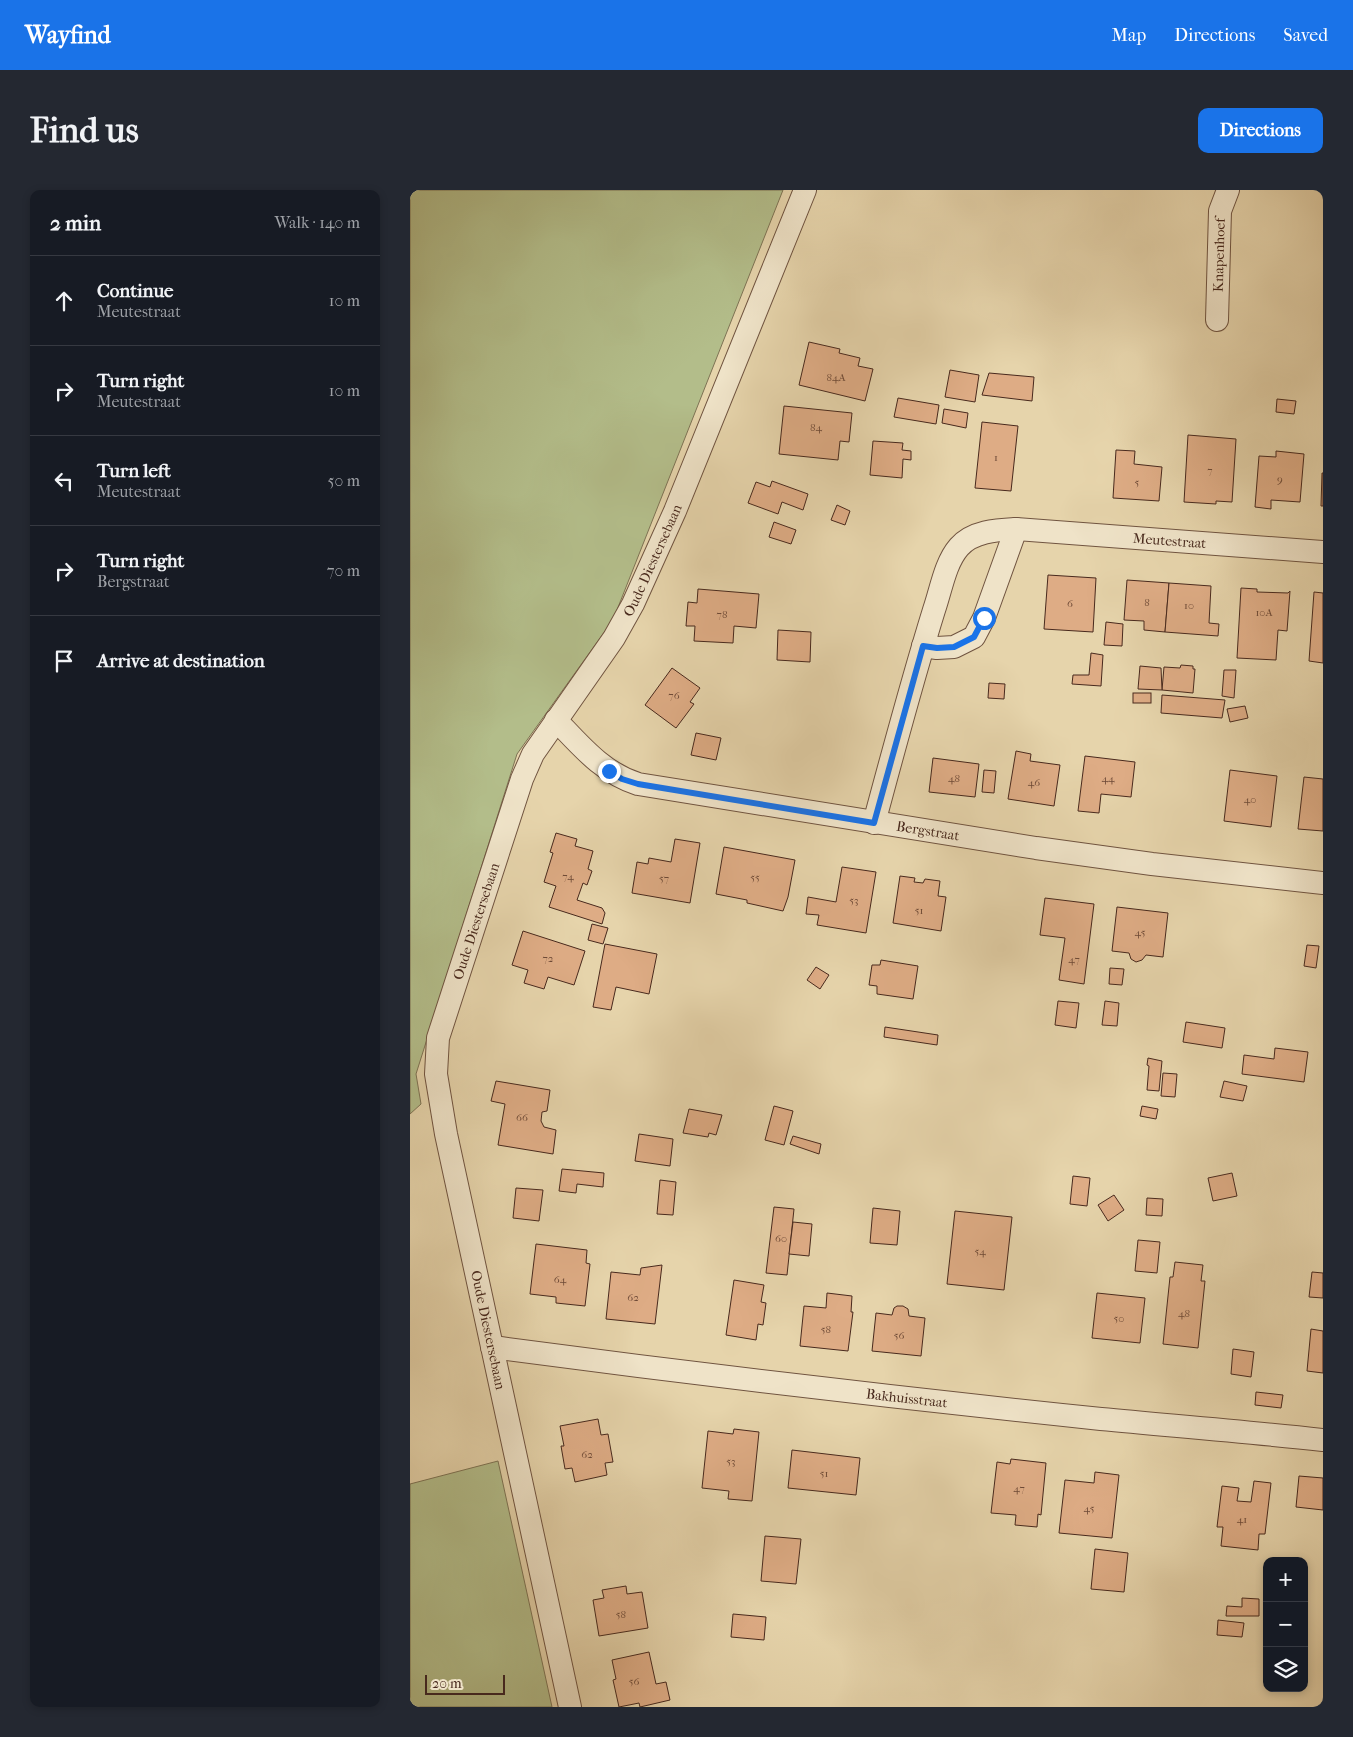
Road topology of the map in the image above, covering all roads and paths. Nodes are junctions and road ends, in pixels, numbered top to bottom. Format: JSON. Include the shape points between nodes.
{"nodes":[{"id":1,"x":805,"y":190,"type":"edge"},
{"id":2,"x":1228,"y":190,"type":"edge"},
{"id":3,"x":1217,"y":320,"type":"dead end"},
{"id":4,"x":1016,"y":529,"type":"junction"},
{"id":5,"x":1323,"y":552,"type":"edge"},
{"id":6,"x":923,"y":646,"type":"junction"},
{"id":7,"x":556,"y":720,"type":"junction"},
{"id":8,"x":874,"y":823,"type":"junction"},
{"id":9,"x":1323,"y":883,"type":"edge"},
{"id":10,"x":492,"y":1347,"type":"junction"},
{"id":11,"x":1323,"y":1440,"type":"edge"},
{"id":12,"x":570,"y":1707,"type":"edge"}],
"edges":[{"from":1,"to":7,"type":"street","name":"Oude Diestersebaan","via":[[675,511],[633,604],[614,638]]},
{"from":2,"to":3,"type":"street","name":"Knapenhoef","via":[[1220,211]]},
{"from":4,"to":5,"type":"street","name":"Meutestraat"},
{"from":4,"to":6,"type":"street","name":"Meutestraat","via":[[992,530],[960,546],[950,562]]},
{"from":4,"to":6,"type":"street","via":[[974,637],[954,647]]},
{"from":6,"to":8,"type":"street","name":"Meutestraat"},
{"from":7,"to":8,"type":"street","name":"Bergstraat","via":[[592,756],[622,779]]},
{"from":7,"to":10,"type":"street","name":"Oude Diestersebaan","via":[[533,754],[522,779],[438,1038],[436,1074],[446,1134]]},
{"from":8,"to":9,"type":"street","name":"Bergstraat","via":[[1036,848]]},
{"from":10,"to":11,"type":"street","name":"Bakhuisstraat","via":[[688,1373]]},
{"from":10,"to":12,"type":"street","name":"Oude Diestersebaan"}]}
